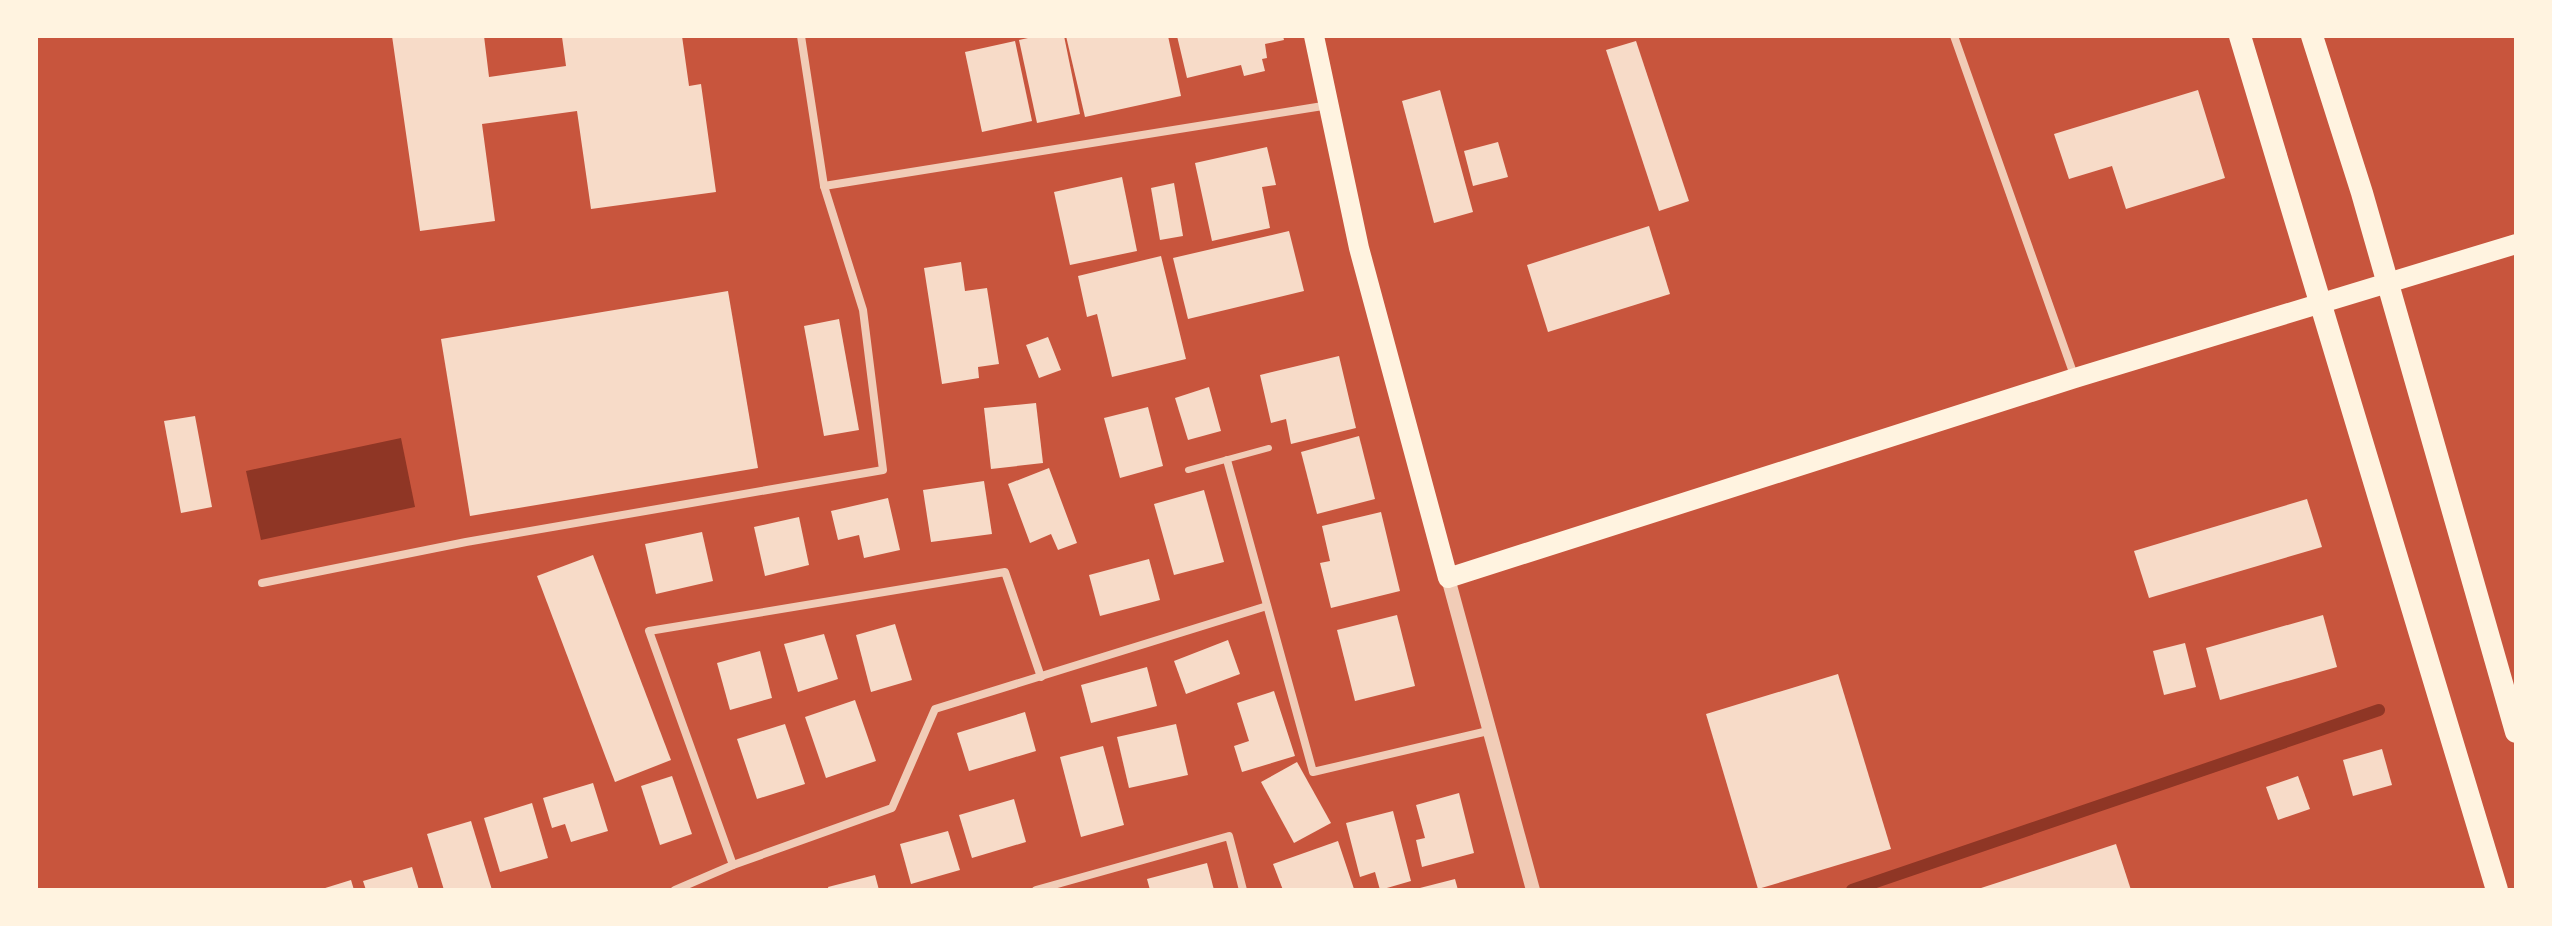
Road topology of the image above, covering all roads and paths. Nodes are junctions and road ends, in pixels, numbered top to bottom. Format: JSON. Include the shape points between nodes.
{"nodes":[{"id":1,"x":801,"y":36,"type":"edge"},
{"id":2,"x":1314,"y":36,"type":"edge"},
{"id":3,"x":1954,"y":36,"type":"edge"},
{"id":4,"x":2240,"y":36,"type":"edge"},
{"id":5,"x":2312,"y":36,"type":"edge"},
{"id":6,"x":1330,"y":105,"type":"junction"},
{"id":7,"x":824,"y":186,"type":"junction"},
{"id":8,"x":2516,"y":244,"type":"edge"},
{"id":9,"x":2388,"y":285,"type":"junction"},
{"id":10,"x":2321,"y":304,"type":"junction"},
{"id":11,"x":2075,"y":378,"type":"junction"},
{"id":12,"x":1269,"y":448,"type":"dead end"},
{"id":13,"x":1227,"y":460,"type":"junction"},
{"id":14,"x":1188,"y":470,"type":"dead end"},
{"id":15,"x":1448,"y":578,"type":"junction"},
{"id":16,"x":262,"y":583,"type":"dead end"},
{"id":17,"x":1267,"y":606,"type":"junction"},
{"id":18,"x":1041,"y":677,"type":"junction"},
{"id":19,"x":1488,"y":731,"type":"junction"},
{"id":20,"x":2516,"y":732,"type":"edge"},
{"id":21,"x":733,"y":865,"type":"junction"},
{"id":22,"x":675,"y":890,"type":"edge"},
{"id":23,"x":1036,"y":890,"type":"edge"},
{"id":24,"x":1243,"y":890,"type":"edge"},
{"id":25,"x":1533,"y":890,"type":"edge"},
{"id":26,"x":2497,"y":890,"type":"edge"}],
"edges":[{"from":1,"to":7,"type":"street"},
{"from":2,"to":6,"type":"main road"},
{"from":3,"to":11,"type":"street"},
{"from":4,"to":10,"type":"highway"},
{"from":5,"to":9,"type":"highway"},
{"from":6,"to":7,"type":"street"},
{"from":6,"to":15,"type":"main road","via":[[1359,248]]},
{"from":7,"to":16,"type":"street","via":[[863,310],[883,470]]},
{"from":8,"to":9,"type":"main road"},
{"from":9,"to":10,"type":"main road"},
{"from":9,"to":20,"type":"highway"},
{"from":10,"to":11,"type":"main road"},
{"from":10,"to":26,"type":"highway"},
{"from":11,"to":15,"type":"main road"},
{"from":12,"to":13,"type":"lane"},
{"from":13,"to":14,"type":"lane"},
{"from":13,"to":17,"type":"street"},
{"from":15,"to":19,"type":"street"},
{"from":17,"to":18,"type":"street"},
{"from":17,"to":19,"type":"street","via":[[1313,772]]},
{"from":18,"to":21,"type":"street","via":[[935,709],[892,808]]},
{"from":18,"to":21,"type":"street","via":[[1005,572],[649,631]]},
{"from":19,"to":25,"type":"street"},
{"from":21,"to":22,"type":"street"},
{"from":23,"to":24,"type":"street","via":[[1229,836]]}]}
